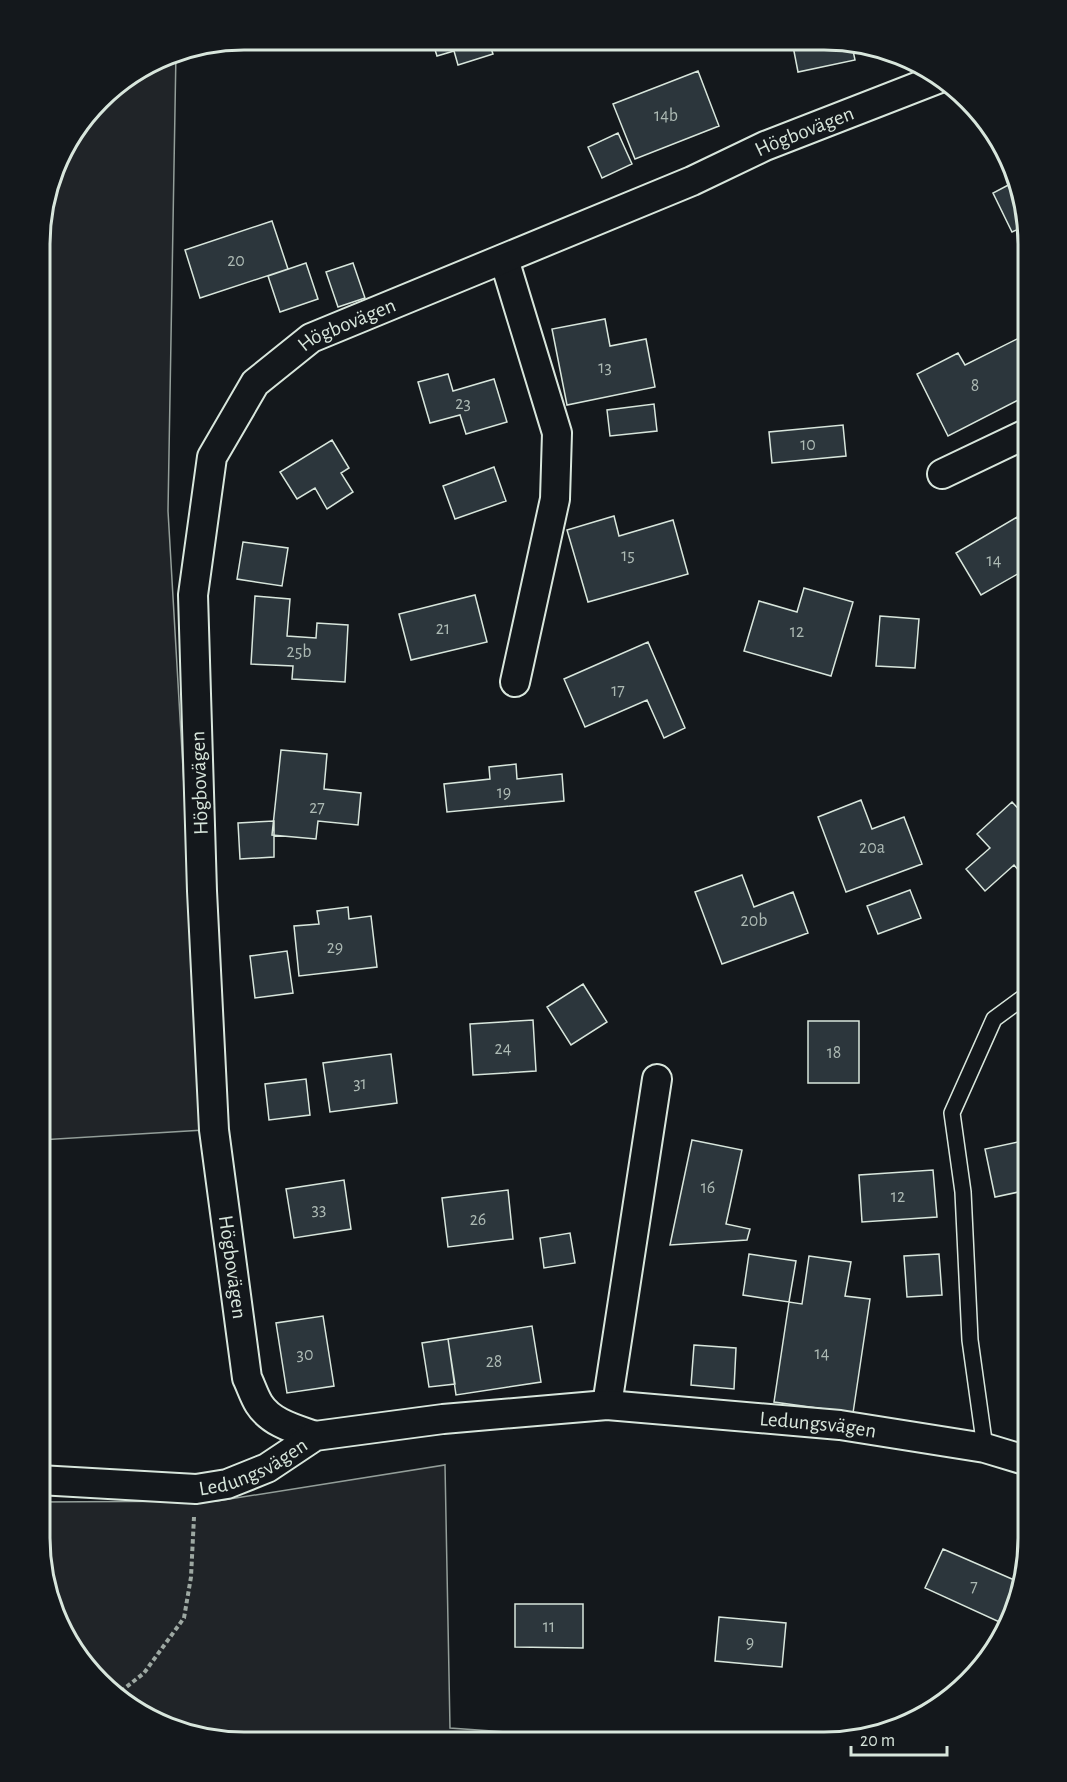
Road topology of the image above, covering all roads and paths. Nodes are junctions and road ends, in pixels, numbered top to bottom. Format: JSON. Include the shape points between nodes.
{"nodes":[{"id":1,"x":930,"y":82,"type":"edge"},
{"id":2,"x":504,"y":259,"type":"junction"},
{"id":3,"x":1018,"y":438,"type":"edge"},
{"id":4,"x":942,"y":474,"type":"dead end"},
{"id":5,"x":515,"y":682,"type":"dead end"},
{"id":6,"x":1017,"y":1002,"type":"edge"},
{"id":7,"x":657,"y":1079,"type":"dead end"},
{"id":8,"x":607,"y":1405,"type":"junction"},
{"id":9,"x":315,"y":1436,"type":"junction"},
{"id":10,"x":985,"y":1448,"type":"junction"},
{"id":11,"x":1017,"y":1456,"type":"edge"},
{"id":12,"x":50,"y":1481,"type":"edge"},
{"id":13,"x":196,"y":1489,"type":"junction"},
{"id":14,"x":123,"y":1690,"type":"edge"}],
"edges":[{"from":1,"to":2,"type":"street","name":"Högbovägen","via":[[765,146],[692,181]]},
{"from":2,"to":5,"type":"street","via":[[557,433],[555,499]]},
{"from":2,"to":9,"type":"street","name":"Högbovägen","via":[[311,338],[255,383],[212,457],[193,595],[214,1130],[247,1378],[270,1417]]},
{"from":3,"to":4,"type":"street"},
{"from":6,"to":10,"type":"lane","via":[[994,1019],[952,1113],[963,1192],[969,1340]]},
{"from":7,"to":8,"type":"street"},
{"from":8,"to":9,"type":"street","name":"Ledungsvägen","via":[[443,1419]]},
{"from":8,"to":10,"type":"street","name":"Ledungsvägen","via":[[840,1425]]},
{"from":9,"to":13,"type":"street","name":"Ledungsvägen","via":[[267,1468],[227,1484]]},
{"from":10,"to":11,"type":"street","name":"Ledungsvägen"},
{"from":12,"to":13,"type":"street","name":"Ledungsvägen"},
{"from":13,"to":14,"type":"path","via":[[191,1577],[184,1618],[144,1673]]}]}
